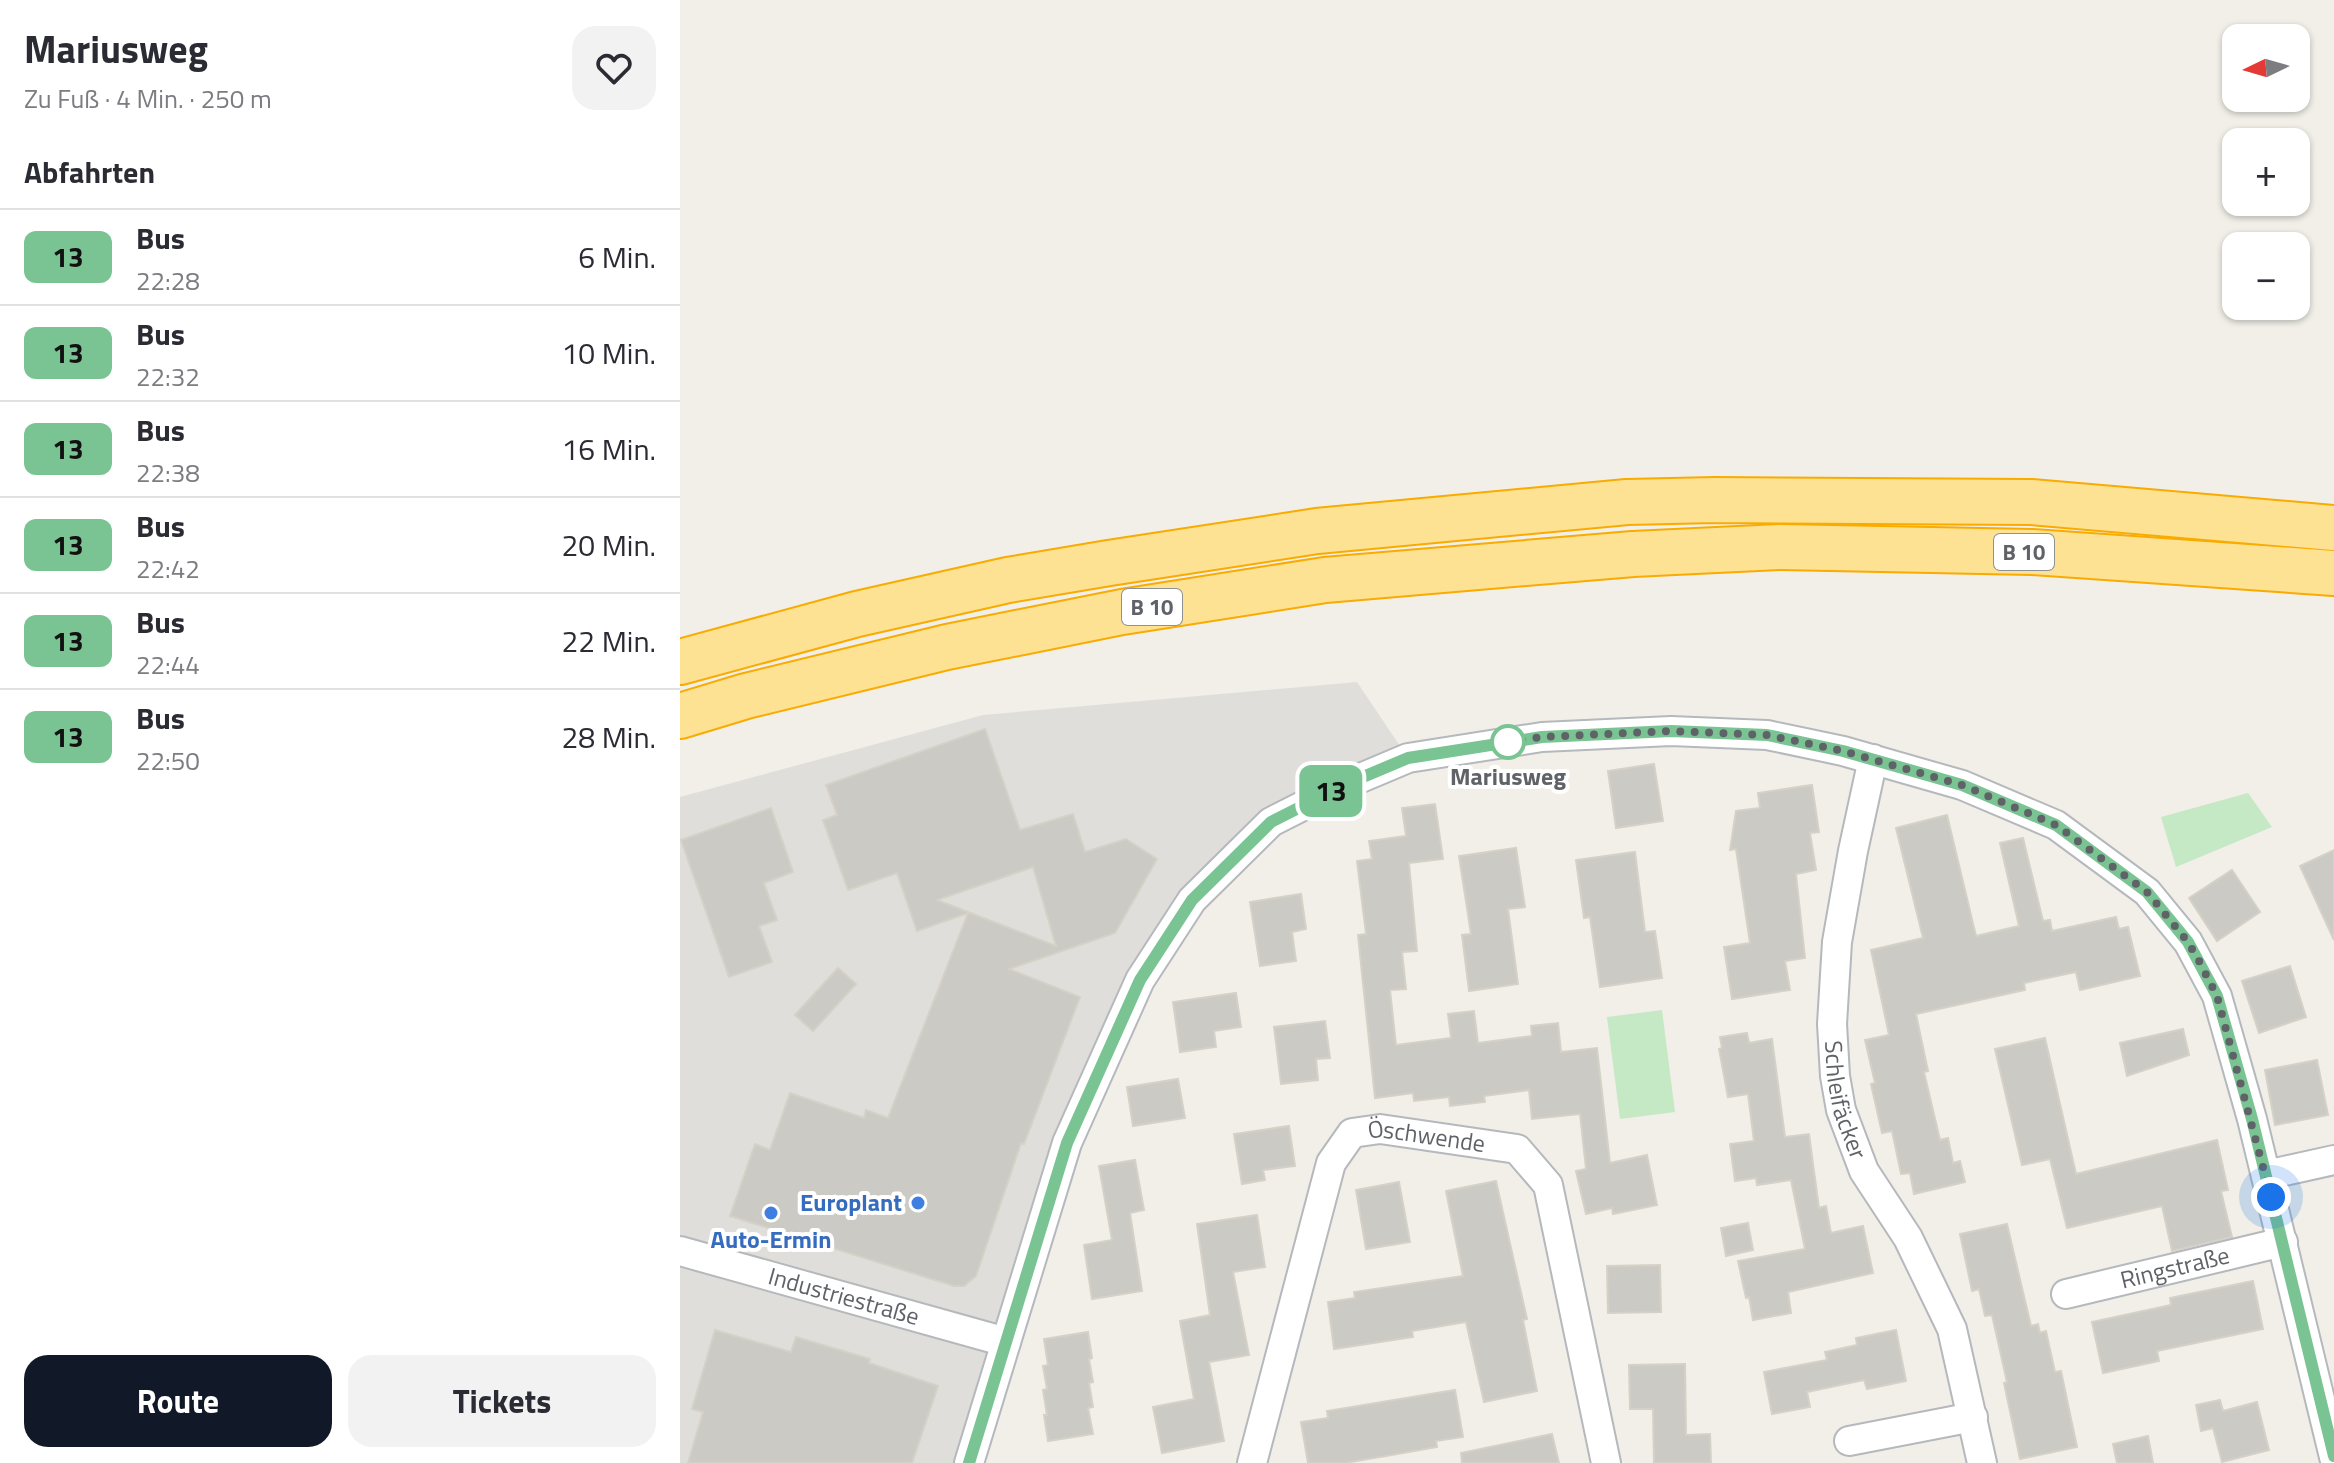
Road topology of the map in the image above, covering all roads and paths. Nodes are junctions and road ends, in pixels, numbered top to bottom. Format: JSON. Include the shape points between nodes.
{"nodes":[{"id":1,"x":2334,"y":528,"type":"edge"},
{"id":2,"x":2334,"y":573,"type":"edge"},
{"id":3,"x":680,"y":662,"type":"edge"},
{"id":4,"x":680,"y":716,"type":"edge"},
{"id":5,"x":1873,"y":759,"type":"junction"},
{"id":6,"x":2334,"y":1160,"type":"edge"},
{"id":7,"x":2266,"y":1175,"type":"junction"},
{"id":8,"x":2283,"y":1242,"type":"junction"},
{"id":9,"x":680,"y":1252,"type":"edge"},
{"id":10,"x":2066,"y":1294,"type":"dead end"},
{"id":11,"x":1006,"y":1342,"type":"junction"},
{"id":12,"x":1973,"y":1417,"type":"junction"},
{"id":13,"x":1849,"y":1441,"type":"dead end"},
{"id":14,"x":2334,"y":1457,"type":"edge"},
{"id":15,"x":969,"y":1463,"type":"edge"},
{"id":16,"x":1252,"y":1463,"type":"edge"},
{"id":17,"x":1606,"y":1463,"type":"edge"},
{"id":18,"x":1982,"y":1463,"type":"edge"},
{"id":19,"x":2311,"y":1463,"type":"edge"}],
"edges":[{"from":1,"to":3,"type":"highway","number":"B 10","via":[[2031,502],[1627,502],[1317,531],[1095,565],[857,614]]},
{"from":2,"to":4,"type":"highway","number":"B 10","via":[[2032,552],[1780,547],[1340,579],[1122,612],[947,647]]},
{"from":5,"to":7,"type":"street","via":[[1962,785],[2056,825],[2147,892],[2188,942],[2217,996]]},
{"from":5,"to":11,"type":"street","via":[[1756,734],[1671,731],[1542,737],[1408,758],[1271,822],[1192,900],[1140,980],[1067,1143]]},
{"from":5,"to":12,"type":"street","name":"Schleifäcker","via":[[1837,942],[1835,1076],[1841,1110],[1864,1171],[1908,1238],[1952,1329]]},
{"from":6,"to":7,"type":"street"},
{"from":7,"to":8,"type":"street"},
{"from":8,"to":10,"type":"street","name":"Ringstraße"},
{"from":8,"to":14,"type":"street"},
{"from":9,"to":11,"type":"street","name":"Industriestraße"},
{"from":11,"to":15,"type":"street"},
{"from":12,"to":13,"type":"street"},
{"from":12,"to":18,"type":"street","name":"Schleifäcker"},
{"from":14,"to":19,"type":"street"},
{"from":16,"to":17,"type":"street","name":"Öschwende","via":[[1331,1163],[1352,1133],[1380,1129],[1517,1149],[1548,1185]]}]}
